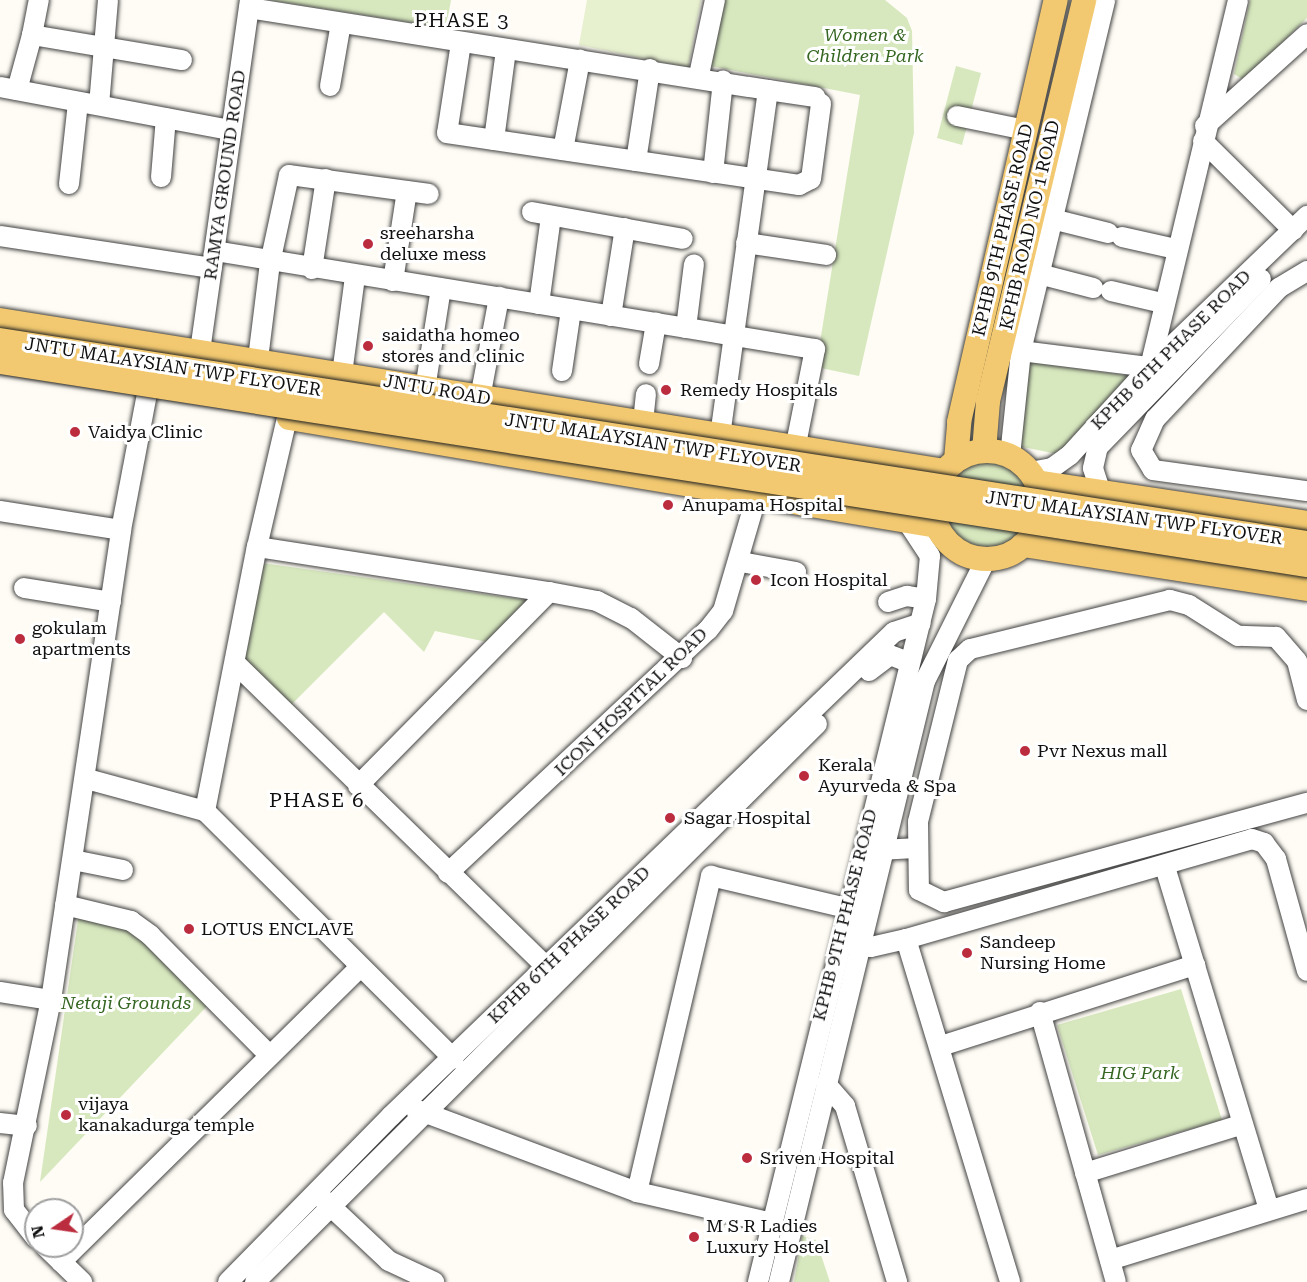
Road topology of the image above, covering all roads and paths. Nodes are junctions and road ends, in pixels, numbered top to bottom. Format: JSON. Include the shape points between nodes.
{"nodes":[{"id":1,"x":39,"y":0,"type":"edge"},
{"id":2,"x":108,"y":0,"type":"edge"},
{"id":3,"x":715,"y":0,"type":"edge"},
{"id":4,"x":1056,"y":0,"type":"edge"},
{"id":5,"x":1084,"y":0,"type":"edge"},
{"id":6,"x":1105,"y":0,"type":"edge"},
{"id":7,"x":1238,"y":0,"type":"edge"},
{"id":8,"x":249,"y":4,"type":"edge"},
{"id":9,"x":341,"y":23,"type":"junction"},
{"id":10,"x":1307,"y":34,"type":"edge"},
{"id":11,"x":32,"y":35,"type":"junction"},
{"id":12,"x":461,"y":43,"type":"junction"},
{"id":13,"x":506,"y":50,"type":"junction"},
{"id":14,"x":104,"y":51,"type":"junction"},
{"id":15,"x":182,"y":60,"type":"dead end"},
{"id":16,"x":580,"y":60,"type":"junction"},
{"id":17,"x":650,"y":69,"type":"junction"},
{"id":18,"x":699,"y":75,"type":"junction"},
{"id":19,"x":723,"y":81,"type":"junction"},
{"id":20,"x":330,"y":86,"type":"dead end"},
{"id":21,"x":9,"y":88,"type":"edge"},
{"id":22,"x":768,"y":90,"type":"junction"},
{"id":23,"x":78,"y":102,"type":"junction"},
{"id":24,"x":99,"y":105,"type":"junction"},
{"id":25,"x":957,"y":116,"type":"dead end"},
{"id":26,"x":166,"y":118,"type":"junction"},
{"id":27,"x":230,"y":130,"type":"junction"},
{"id":28,"x":1026,"y":130,"type":"junction"},
{"id":29,"x":1204,"y":133,"type":"junction"},
{"id":30,"x":494,"y":140,"type":"junction"},
{"id":31,"x":563,"y":150,"type":"junction"},
{"id":32,"x":636,"y":161,"type":"junction"},
{"id":33,"x":713,"y":173,"type":"junction"},
{"id":34,"x":161,"y":177,"type":"dead end"},
{"id":35,"x":326,"y":179,"type":"junction"},
{"id":36,"x":756,"y":179,"type":"junction"},
{"id":37,"x":69,"y":184,"type":"dead end"},
{"id":38,"x":407,"y":191,"type":"junction"},
{"id":39,"x":429,"y":194,"type":"dead end"},
{"id":40,"x":1307,"y":216,"type":"edge"},
{"id":41,"x":1052,"y":219,"type":"junction"},
{"id":42,"x":625,"y":228,"type":"junction"},
{"id":43,"x":1300,"y":231,"type":"edge"},
{"id":44,"x":0,"y":236,"type":"edge"},
{"id":45,"x":683,"y":239,"type":"dead end"},
{"id":46,"x":746,"y":243,"type":"junction"},
{"id":47,"x":1176,"y":249,"type":"junction"},
{"id":48,"x":826,"y":255,"type":"dead end"},
{"id":49,"x":213,"y":260,"type":"junction"},
{"id":50,"x":270,"y":263,"type":"junction"},
{"id":51,"x":694,"y":264,"type":"dead end"},
{"id":52,"x":312,"y":269,"type":"junction"},
{"id":53,"x":1269,"y":271,"type":"junction"},
{"id":54,"x":1307,"y":271,"type":"edge"},
{"id":55,"x":1039,"y":274,"type":"junction"},
{"id":56,"x":355,"y":276,"type":"junction"},
{"id":57,"x":393,"y":281,"type":"junction"},
{"id":58,"x":1284,"y":284,"type":"junction"},
{"id":59,"x":441,"y":288,"type":"junction"},
{"id":60,"x":499,"y":297,"type":"junction"},
{"id":61,"x":1162,"y":303,"type":"junction"},
{"id":62,"x":539,"y":304,"type":"junction"},
{"id":63,"x":571,"y":310,"type":"junction"},
{"id":64,"x":611,"y":316,"type":"junction"},
{"id":65,"x":0,"y":320,"type":"edge"},
{"id":66,"x":656,"y":323,"type":"junction"},
{"id":67,"x":686,"y":328,"type":"junction"},
{"id":68,"x":732,"y":335,"type":"junction"},
{"id":69,"x":0,"y":340,"type":"edge"},
{"id":70,"x":200,"y":351,"type":"junction"},
{"id":71,"x":1021,"y":351,"type":"junction"},
{"id":72,"x":258,"y":359,"type":"junction"},
{"id":73,"x":0,"y":362,"type":"edge"},
{"id":74,"x":649,"y":364,"type":"dead end"},
{"id":75,"x":562,"y":371,"type":"dead end"},
{"id":76,"x":0,"y":373,"type":"edge"},
{"id":77,"x":1156,"y":373,"type":"junction"},
{"id":78,"x":342,"y":374,"type":"junction"},
{"id":79,"x":424,"y":389,"type":"junction"},
{"id":80,"x":147,"y":394,"type":"junction"},
{"id":81,"x":646,"y":394,"type":"dead end"},
{"id":82,"x":480,"y":398,"type":"junction"},
{"id":83,"x":506,"y":402,"type":"junction"},
{"id":84,"x":1130,"y":410,"type":"junction"},
{"id":85,"x":287,"y":418,"type":"junction"},
{"id":86,"x":643,"y":422,"type":"junction"},
{"id":87,"x":1149,"y":427,"type":"junction"},
{"id":88,"x":720,"y":434,"type":"junction"},
{"id":89,"x":795,"y":449,"type":"junction"},
{"id":90,"x":984,"y":451,"type":"junction"},
{"id":91,"x":497,"y":454,"type":"junction"},
{"id":92,"x":1010,"y":456,"type":"junction"},
{"id":93,"x":950,"y":466,"type":"junction"},
{"id":94,"x":1153,"y":470,"type":"junction"},
{"id":95,"x":1033,"y":477,"type":"junction"},
{"id":96,"x":1307,"y":491,"type":"edge"},
{"id":97,"x":1101,"y":493,"type":"junction"},
{"id":98,"x":758,"y":495,"type":"junction"},
{"id":99,"x":1142,"y":500,"type":"junction"},
{"id":100,"x":1194,"y":507,"type":"junction"},
{"id":101,"x":0,"y":511,"type":"edge"},
{"id":102,"x":907,"y":521,"type":"junction"},
{"id":103,"x":1307,"y":523,"type":"edge"},
{"id":104,"x":937,"y":526,"type":"junction"},
{"id":105,"x":121,"y":530,"type":"junction"},
{"id":106,"x":1307,"y":543,"type":"edge"},
{"id":107,"x":1023,"y":545,"type":"junction"},
{"id":108,"x":257,"y":547,"type":"junction"},
{"id":109,"x":986,"y":559,"type":"junction"},
{"id":110,"x":741,"y":561,"type":"junction"},
{"id":111,"x":1307,"y":565,"type":"edge"},
{"id":112,"x":1186,"y":568,"type":"junction"},
{"id":113,"x":795,"y":572,"type":"dead end"},
{"id":114,"x":24,"y":588,"type":"dead end"},
{"id":115,"x":1307,"y":590,"type":"edge"},
{"id":116,"x":549,"y":592,"type":"junction"},
{"id":117,"x":926,"y":599,"type":"junction"},
{"id":118,"x":111,"y":602,"type":"junction"},
{"id":119,"x":888,"y":602,"type":"dead end"},
{"id":120,"x":921,"y":623,"type":"junction"},
{"id":121,"x":1302,"y":656,"type":"edge"},
{"id":122,"x":682,"y":658,"type":"junction"},
{"id":123,"x":908,"y":662,"type":"junction"},
{"id":124,"x":236,"y":664,"type":"junction"},
{"id":125,"x":1307,"y":700,"type":"edge"},
{"id":126,"x":919,"y":702,"type":"junction"},
{"id":127,"x":946,"y":711,"type":"junction"},
{"id":128,"x":87,"y":779,"type":"junction"},
{"id":129,"x":358,"y":786,"type":"junction"},
{"id":130,"x":1307,"y":802,"type":"edge"},
{"id":131,"x":205,"y":811,"type":"junction"},
{"id":132,"x":915,"y":848,"type":"junction"},
{"id":133,"x":879,"y":850,"type":"junction"},
{"id":134,"x":677,"y":852,"type":"junction"},
{"id":135,"x":73,"y":860,"type":"junction"},
{"id":136,"x":1165,"y":867,"type":"junction"},
{"id":137,"x":123,"y":870,"type":"dead end"},
{"id":138,"x":448,"y":873,"type":"junction"},
{"id":139,"x":711,"y":876,"type":"junction"},
{"id":140,"x":65,"y":905,"type":"junction"},
{"id":141,"x":846,"y":908,"type":"junction"},
{"id":142,"x":906,"y":939,"type":"junction"},
{"id":143,"x":857,"y":944,"type":"junction"},
{"id":144,"x":1195,"y":965,"type":"junction"},
{"id":145,"x":360,"y":967,"type":"junction"},
{"id":146,"x":1307,"y":970,"type":"edge"},
{"id":147,"x":552,"y":972,"type":"junction"},
{"id":148,"x":0,"y":993,"type":"edge"},
{"id":149,"x":51,"y":1000,"type":"junction"},
{"id":150,"x":1040,"y":1012,"type":"junction"},
{"id":151,"x":941,"y":1046,"type":"junction"},
{"id":152,"x":269,"y":1055,"type":"junction"},
{"id":153,"x":453,"y":1059,"type":"junction"},
{"id":154,"x":826,"y":1084,"type":"junction"},
{"id":155,"x":406,"y":1104,"type":"junction"},
{"id":156,"x":426,"y":1114,"type":"junction"},
{"id":157,"x":0,"y":1122,"type":"edge"},
{"id":158,"x":1243,"y":1124,"type":"junction"},
{"id":159,"x":27,"y":1126,"type":"junction"},
{"id":160,"x":1085,"y":1173,"type":"junction"},
{"id":161,"x":637,"y":1192,"type":"junction"},
{"id":162,"x":317,"y":1193,"type":"junction"},
{"id":163,"x":1307,"y":1199,"type":"edge"},
{"id":164,"x":332,"y":1208,"type":"junction"},
{"id":165,"x":1269,"y":1209,"type":"junction"},
{"id":166,"x":24,"y":1223,"type":"edge"},
{"id":167,"x":772,"y":1223,"type":"junction"},
{"id":168,"x":57,"y":1258,"type":"edge"},
{"id":169,"x":1110,"y":1260,"type":"junction"},
{"id":170,"x":61,"y":1262,"type":"junction"},
{"id":171,"x":81,"y":1282,"type":"edge"},
{"id":172,"x":228,"y":1282,"type":"edge"},
{"id":173,"x":255,"y":1282,"type":"edge"},
{"id":174,"x":434,"y":1282,"type":"edge"},
{"id":175,"x":758,"y":1282,"type":"edge"},
{"id":176,"x":778,"y":1282,"type":"edge"},
{"id":177,"x":897,"y":1282,"type":"edge"},
{"id":178,"x":1010,"y":1282,"type":"edge"},
{"id":179,"x":1116,"y":1282,"type":"edge"}],
"edges":[{"from":1,"to":11,"type":"street"},
{"from":2,"to":14,"type":"street"},
{"from":3,"to":18,"type":"street"},
{"from":4,"to":28,"type":"main road","name":"KPHB 9TH PHASE ROAD"},
{"from":5,"to":90,"type":"main road","name":"KPHB ROAD NO 1 ROAD","via":[[988,401]]},
{"from":6,"to":41,"type":"street"},
{"from":7,"to":29,"type":"street"},
{"from":8,"to":9,"type":"street"},
{"from":8,"to":27,"type":"street","name":"RAMYA GROUND ROAD"},
{"from":9,"to":12,"type":"street"},
{"from":9,"to":20,"type":"street"},
{"from":10,"to":29,"type":"street"},
{"from":11,"to":14,"type":"street"},
{"from":11,"to":21,"type":"street"},
{"from":12,"to":13,"type":"street"},
{"from":12,"to":30,"type":"street","via":[[447,133]]},
{"from":13,"to":16,"type":"street"},
{"from":13,"to":30,"type":"street"},
{"from":14,"to":15,"type":"street"},
{"from":14,"to":24,"type":"street"},
{"from":16,"to":17,"type":"street"},
{"from":16,"to":31,"type":"street"},
{"from":17,"to":18,"type":"street"},
{"from":17,"to":32,"type":"street"},
{"from":18,"to":19,"type":"street"},
{"from":19,"to":22,"type":"street"},
{"from":19,"to":33,"type":"street"},
{"from":21,"to":23,"type":"street"},
{"from":22,"to":36,"type":"street"},
{"from":22,"to":36,"type":"street","via":[[818,101],[811,179],[799,185]]},
{"from":23,"to":24,"type":"street"},
{"from":23,"to":37,"type":"street"},
{"from":24,"to":26,"type":"street"},
{"from":25,"to":28,"type":"street"},
{"from":26,"to":27,"type":"street"},
{"from":26,"to":34,"type":"street"},
{"from":27,"to":49,"type":"street","name":"RAMYA GROUND ROAD"},
{"from":28,"to":93,"type":"main road","name":"KPHB 9TH PHASE ROAD"},
{"from":29,"to":43,"type":"street"},
{"from":29,"to":47,"type":"street"},
{"from":30,"to":31,"type":"street"},
{"from":31,"to":32,"type":"street"},
{"from":32,"to":33,"type":"street"},
{"from":33,"to":36,"type":"street"},
{"from":35,"to":38,"type":"street"},
{"from":35,"to":50,"type":"street","via":[[294,174],[286,179]]},
{"from":35,"to":52,"type":"street"},
{"from":36,"to":46,"type":"street"},
{"from":38,"to":39,"type":"street"},
{"from":38,"to":57,"type":"street"},
{"from":40,"to":43,"type":"street","name":"KPHB 6TH PHASE ROAD"},
{"from":41,"to":47,"type":"street"},
{"from":41,"to":55,"type":"street"},
{"from":42,"to":45,"type":"street"},
{"from":42,"to":62,"type":"street","via":[[541,214]]},
{"from":42,"to":64,"type":"street"},
{"from":43,"to":53,"type":"street","name":"KPHB 6TH PHASE ROAD"},
{"from":43,"to":77,"type":"street","name":"KPHB 6TH PHASE ROAD"},
{"from":44,"to":49,"type":"street"},
{"from":46,"to":48,"type":"street"},
{"from":46,"to":68,"type":"street"},
{"from":47,"to":61,"type":"street"},
{"from":49,"to":50,"type":"street"},
{"from":49,"to":70,"type":"street","name":"RAMYA GROUND ROAD"},
{"from":50,"to":52,"type":"street"},
{"from":50,"to":72,"type":"street"},
{"from":51,"to":67,"type":"street"},
{"from":52,"to":56,"type":"street"},
{"from":53,"to":58,"type":"street"},
{"from":53,"to":77,"type":"street","name":"KPHB 6TH PHASE ROAD"},
{"from":54,"to":58,"type":"street"},
{"from":55,"to":61,"type":"street"},
{"from":55,"to":71,"type":"street"},
{"from":56,"to":57,"type":"street"},
{"from":56,"to":78,"type":"street"},
{"from":57,"to":59,"type":"street"},
{"from":58,"to":87,"type":"street"},
{"from":59,"to":60,"type":"street"},
{"from":59,"to":79,"type":"street"},
{"from":60,"to":62,"type":"street"},
{"from":60,"to":82,"type":"street"},
{"from":61,"to":77,"type":"street"},
{"from":62,"to":63,"type":"street"},
{"from":63,"to":64,"type":"street"},
{"from":63,"to":75,"type":"street"},
{"from":64,"to":66,"type":"street"},
{"from":65,"to":70,"type":"main road","name":"JNTU ROAD"},
{"from":66,"to":67,"type":"street"},
{"from":66,"to":74,"type":"street"},
{"from":67,"to":68,"type":"street"},
{"from":68,"to":88,"type":"street"},
{"from":68,"to":89,"type":"street","via":[[814,349]]},
{"from":69,"to":106,"type":"main road","name":"JNTU MALAYSIAN TWP FLYOVER","bridge":true},
{"from":70,"to":72,"type":"main road","name":"JNTU ROAD"},
{"from":71,"to":77,"type":"street"},
{"from":71,"to":92,"type":"street"},
{"from":72,"to":78,"type":"main road","name":"JNTU ROAD"},
{"from":73,"to":111,"type":"main road","name":"JNTU MALAYSIAN TWP FLYOVER","bridge":true},
{"from":76,"to":80,"type":"main road"},
{"from":77,"to":84,"type":"street","name":"KPHB 6TH PHASE ROAD"},
{"from":77,"to":95,"type":"street","name":"KPHB 6TH PHASE ROAD","via":[[1070,455]]},
{"from":78,"to":79,"type":"main road","name":"JNTU ROAD"},
{"from":79,"to":82,"type":"main road","name":"JNTU ROAD"},
{"from":80,"to":85,"type":"main road"},
{"from":80,"to":105,"type":"street"},
{"from":81,"to":86,"type":"street"},
{"from":82,"to":83,"type":"main road","name":"JNTU ROAD"},
{"from":83,"to":86,"type":"main road","name":"JNTU ROAD"},
{"from":83,"to":91,"type":"main road"},
{"from":84,"to":87,"type":"street"},
{"from":84,"to":97,"type":"street","name":"KPHB 6TH PHASE ROAD","via":[[1094,456]]},
{"from":85,"to":91,"type":"main road"},
{"from":85,"to":108,"type":"street"},
{"from":86,"to":88,"type":"main road","name":"JNTU ROAD"},
{"from":87,"to":94,"type":"street","via":[[1140,450]]},
{"from":88,"to":89,"type":"main road","name":"JNTU ROAD"},
{"from":89,"to":93,"type":"main road","name":"JNTU ROAD"},
{"from":90,"to":92,"type":"main road"},
{"from":90,"to":93,"type":"main road"},
{"from":91,"to":98,"type":"main road"},
{"from":92,"to":95,"type":"main road"},
{"from":93,"to":104,"type":"main road","via":[[934,497]]},
{"from":94,"to":96,"type":"street"},
{"from":94,"to":99,"type":"street"},
{"from":95,"to":97,"type":"main road"},
{"from":95,"to":107,"type":"main road","via":[[1040,516]]},
{"from":97,"to":99,"type":"main road"},
{"from":98,"to":102,"type":"main road"},
{"from":98,"to":110,"type":"street","name":"ICON HOSPITAL ROAD"},
{"from":99,"to":100,"type":"main road"},
{"from":100,"to":103,"type":"main road"},
{"from":100,"to":112,"type":"main road"},
{"from":101,"to":105,"type":"street"},
{"from":102,"to":104,"type":"main road"},
{"from":102,"to":117,"type":"street","name":"KPHB 9TH PHASE ROAD","via":[[930,556]]},
{"from":104,"to":109,"type":"main road","via":[[957,550]]},
{"from":105,"to":118,"type":"street"},
{"from":107,"to":109,"type":"main road"},
{"from":107,"to":112,"type":"main road"},
{"from":108,"to":116,"type":"street"},
{"from":108,"to":124,"type":"street"},
{"from":109,"to":126,"type":"street","name":"KPHB 9TH PHASE ROAD","via":[[949,628]]},
{"from":110,"to":113,"type":"street"},
{"from":110,"to":122,"type":"street","name":"ICON HOSPITAL ROAD","via":[[723,611]]},
{"from":112,"to":115,"type":"main road"},
{"from":114,"to":118,"type":"street"},
{"from":116,"to":122,"type":"street","via":[[597,601],[631,618]]},
{"from":116,"to":129,"type":"street"},
{"from":117,"to":119,"type":"street","via":[[907,596]]},
{"from":117,"to":120,"type":"street","name":"KPHB 9TH PHASE ROAD"},
{"from":118,"to":128,"type":"street"},
{"from":120,"to":123,"type":"street","name":"KPHB 9TH PHASE ROAD"},
{"from":120,"to":134,"type":"street","name":"KPHB 6TH PHASE ROAD","via":[[894,632]]},
{"from":121,"to":125,"type":"street"},
{"from":121,"to":127,"type":"street","via":[[1276,637],[1238,636],[1189,605],[1170,600],[970,649],[958,660]]},
{"from":122,"to":138,"type":"street","name":"ICON HOSPITAL ROAD"},
{"from":123,"to":134,"type":"street","name":"KPHB 6TH PHASE ROAD","via":[[896,654],[883,657]]},
{"from":123,"to":141,"type":"street","name":"KPHB 9TH PHASE ROAD"},
{"from":124,"to":129,"type":"street"},
{"from":124,"to":131,"type":"street"},
{"from":126,"to":127,"type":"street"},
{"from":126,"to":133,"type":"street","name":"KPHB 9TH PHASE ROAD"},
{"from":127,"to":132,"type":"street"},
{"from":128,"to":131,"type":"street"},
{"from":128,"to":135,"type":"street"},
{"from":129,"to":138,"type":"street"},
{"from":130,"to":132,"type":"street","via":[[944,902],[919,890]]},
{"from":131,"to":145,"type":"street"},
{"from":132,"to":133,"type":"street"},
{"from":133,"to":143,"type":"street","name":"KPHB 9TH PHASE ROAD"},
{"from":134,"to":139,"type":"street"},
{"from":134,"to":147,"type":"street","name":"KPHB 6TH PHASE ROAD"},
{"from":135,"to":137,"type":"street"},
{"from":135,"to":140,"type":"street"},
{"from":136,"to":142,"type":"street"},
{"from":136,"to":144,"type":"street"},
{"from":136,"to":146,"type":"street","via":[[1252,839],[1264,843],[1276,859]]},
{"from":138,"to":147,"type":"street"},
{"from":139,"to":141,"type":"street"},
{"from":139,"to":161,"type":"street"},
{"from":140,"to":149,"type":"street"},
{"from":140,"to":152,"type":"street","via":[[131,921],[150,935]]},
{"from":141,"to":167,"type":"street","name":"KPHB 9TH PHASE ROAD"},
{"from":142,"to":143,"type":"street","via":[[871,947]]},
{"from":142,"to":151,"type":"street"},
{"from":143,"to":154,"type":"street","name":"KPHB 9TH PHASE ROAD"},
{"from":144,"to":150,"type":"street"},
{"from":144,"to":158,"type":"street"},
{"from":145,"to":152,"type":"street"},
{"from":145,"to":153,"type":"street"},
{"from":147,"to":153,"type":"street","name":"KPHB 6TH PHASE ROAD"},
{"from":147,"to":156,"type":"street","name":"KPHB 6TH PHASE ROAD"},
{"from":148,"to":149,"type":"street"},
{"from":149,"to":159,"type":"street"},
{"from":150,"to":151,"type":"street"},
{"from":150,"to":160,"type":"street"},
{"from":151,"to":178,"type":"street"},
{"from":152,"to":170,"type":"street"},
{"from":153,"to":155,"type":"street","name":"KPHB 6TH PHASE ROAD"},
{"from":154,"to":176,"type":"street","name":"KPHB 9TH PHASE ROAD"},
{"from":154,"to":177,"type":"street","via":[[845,1106]]},
{"from":155,"to":156,"type":"street"},
{"from":155,"to":162,"type":"street","name":"KPHB 6TH PHASE ROAD"},
{"from":156,"to":161,"type":"street"},
{"from":156,"to":164,"type":"street","name":"KPHB 6TH PHASE ROAD"},
{"from":157,"to":159,"type":"street"},
{"from":158,"to":160,"type":"street"},
{"from":158,"to":165,"type":"street"},
{"from":159,"to":166,"type":"street","via":[[13,1183],[14,1210]]},
{"from":160,"to":169,"type":"street"},
{"from":161,"to":167,"type":"street"},
{"from":162,"to":164,"type":"street"},
{"from":162,"to":172,"type":"street","name":"KPHB 6TH PHASE ROAD"},
{"from":163,"to":165,"type":"street"},
{"from":164,"to":173,"type":"street","name":"KPHB 6TH PHASE ROAD"},
{"from":164,"to":174,"type":"street","via":[[389,1261]]},
{"from":165,"to":169,"type":"street"},
{"from":167,"to":175,"type":"street","name":"KPHB 9TH PHASE ROAD"},
{"from":168,"to":170,"type":"street"},
{"from":169,"to":179,"type":"street"},
{"from":170,"to":171,"type":"street"}]}
